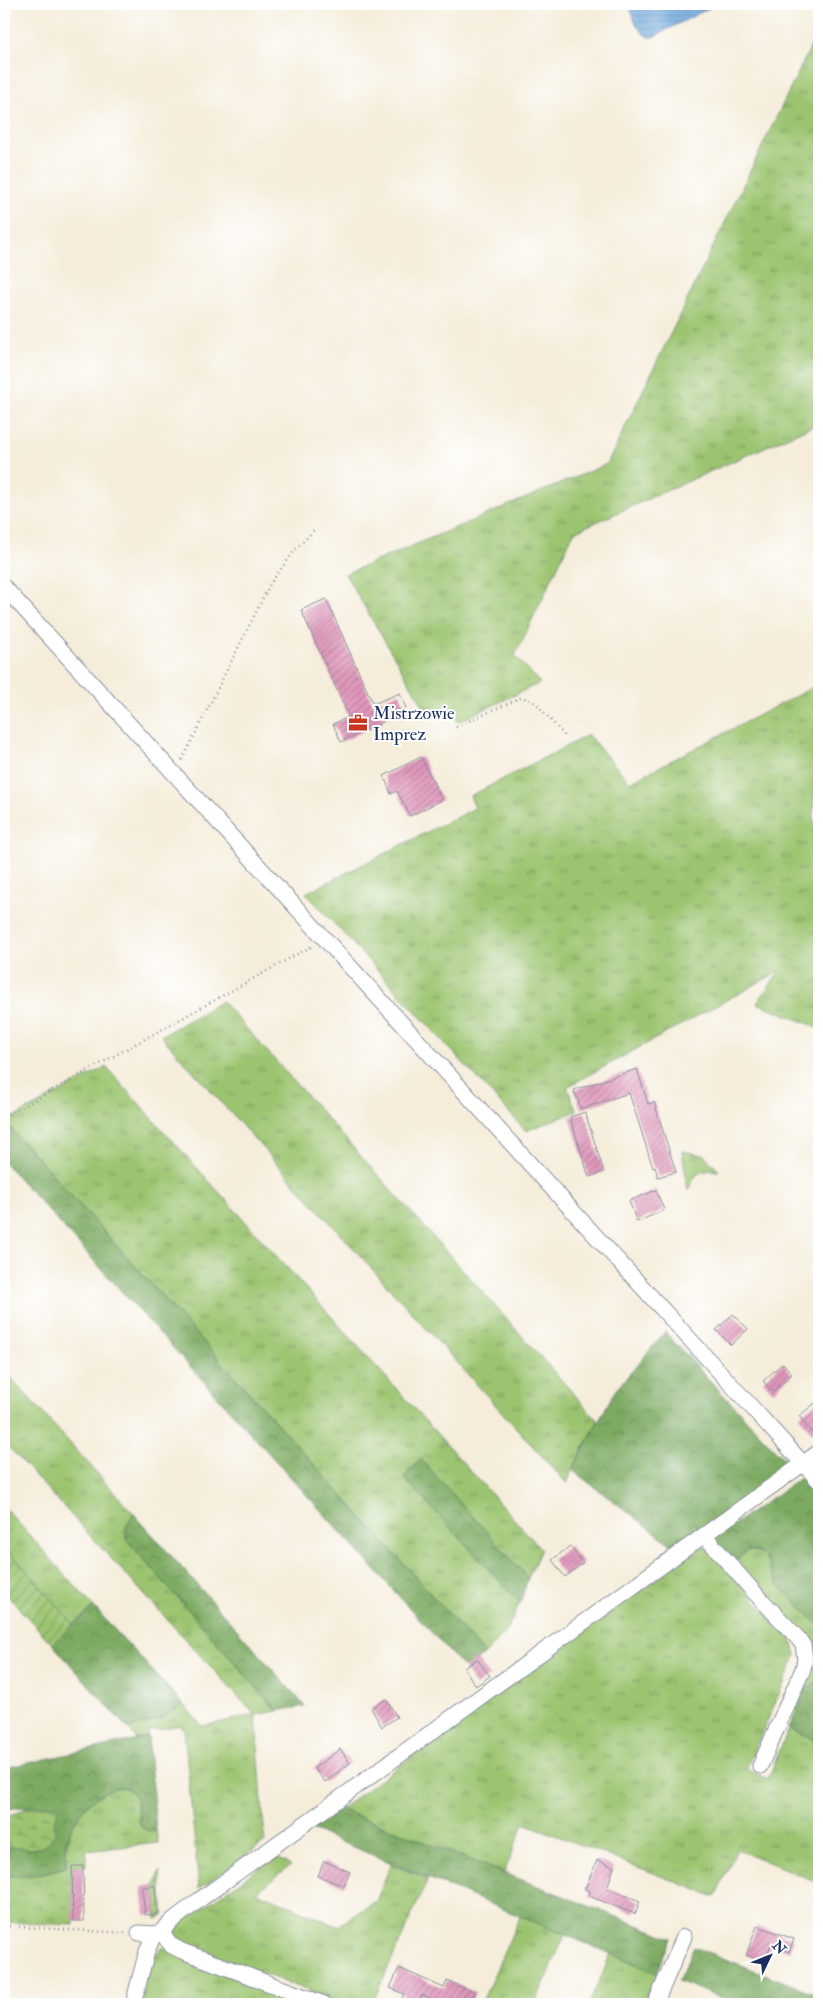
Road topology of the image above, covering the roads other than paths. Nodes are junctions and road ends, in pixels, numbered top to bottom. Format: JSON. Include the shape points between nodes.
{"nodes":[{"id":1,"x":4,"y":587,"type":"edge"},
{"id":2,"x":819,"y":1452,"type":"edge"},
{"id":3,"x":804,"y":1464,"type":"junction"},
{"id":4,"x":819,"y":1481,"type":"edge"},
{"id":5,"x":704,"y":1535,"type":"junction"},
{"id":6,"x":760,"y":1766,"type":"dead end"},
{"id":7,"x":151,"y":1933,"type":"junction"},
{"id":8,"x":684,"y":1937,"type":"dead end"},
{"id":9,"x":133,"y":2004,"type":"edge"},
{"id":10,"x":324,"y":2004,"type":"edge"},
{"id":11,"x":655,"y":2004,"type":"edge"}],
"edges":[{"from":1,"to":3,"type":"street"},
{"from":2,"to":3,"type":"street"},
{"from":3,"to":4,"type":"street"},
{"from":3,"to":5,"type":"street"},
{"from":5,"to":6,"type":"street","via":[[803,1645],[803,1669]]},
{"from":5,"to":7,"type":"street"},
{"from":7,"to":9,"type":"street"},
{"from":7,"to":10,"type":"street","via":[[182,1951]]},
{"from":8,"to":11,"type":"street"}]}
